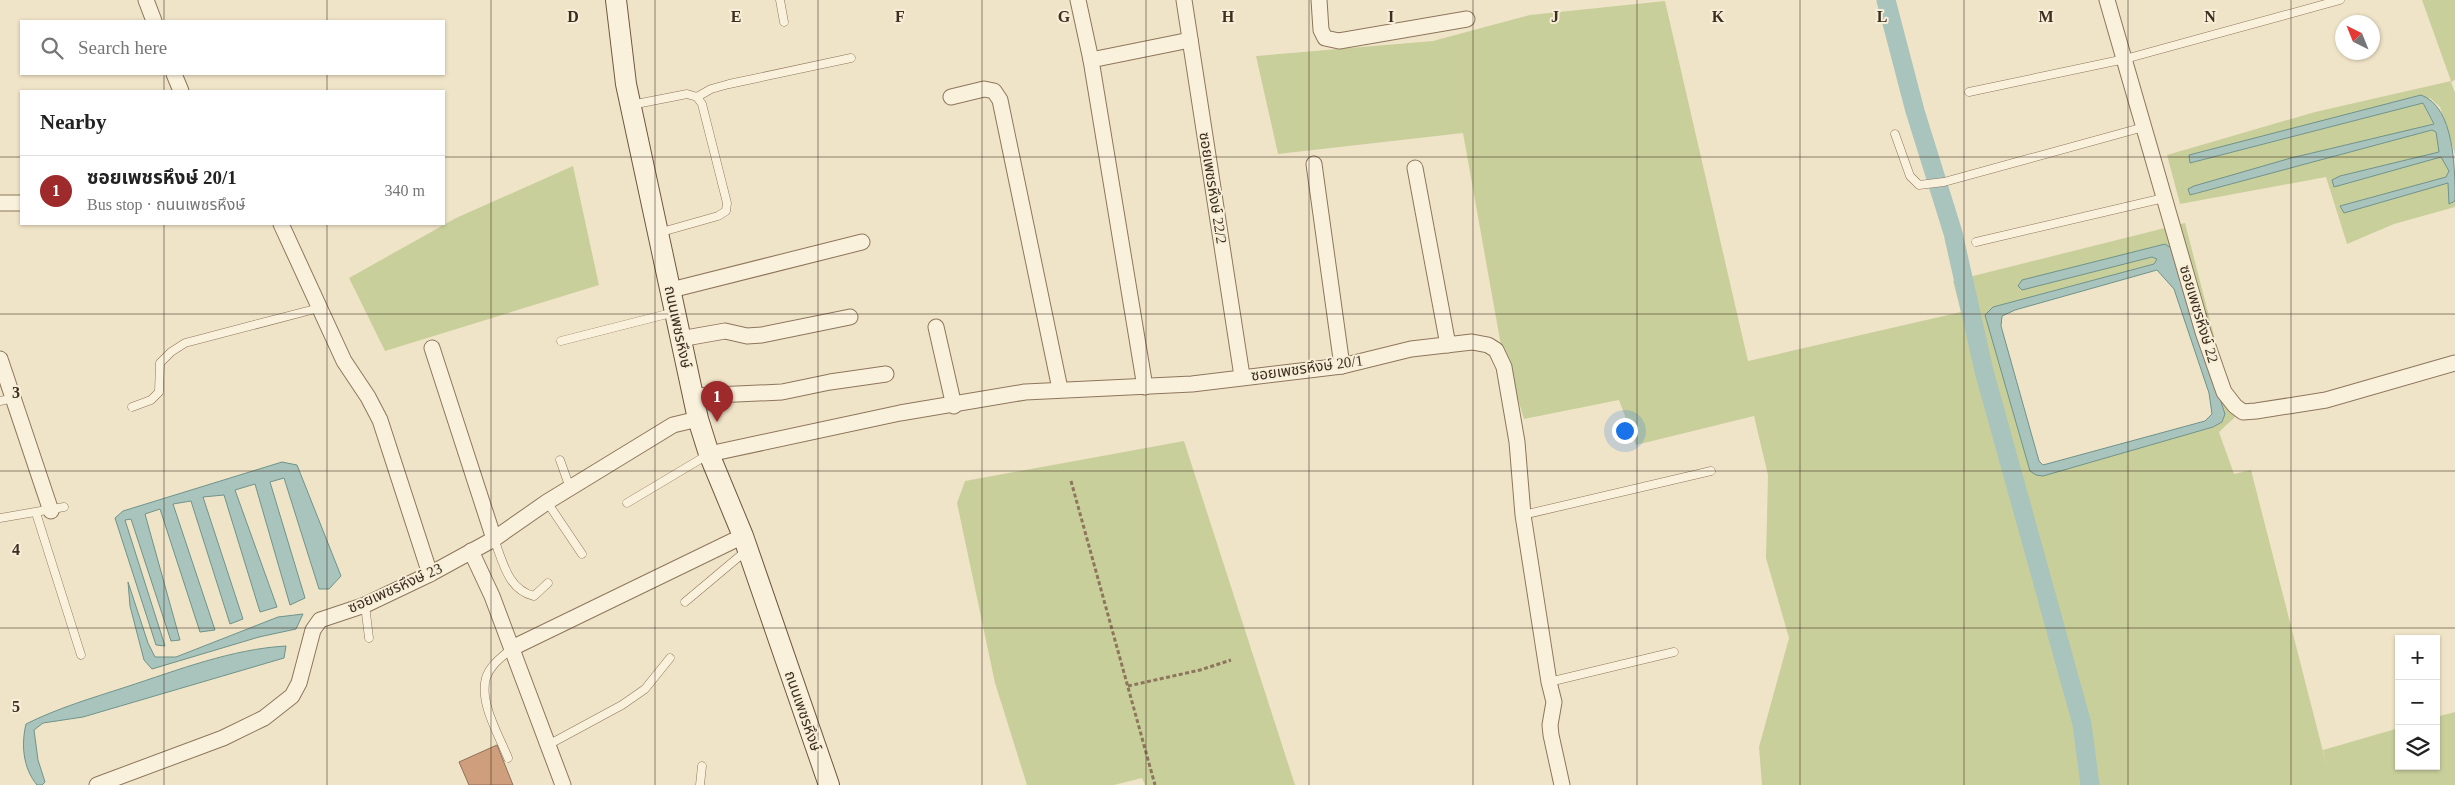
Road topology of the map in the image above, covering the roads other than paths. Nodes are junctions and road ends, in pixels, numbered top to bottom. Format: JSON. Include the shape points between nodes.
{"nodes":[{"id":1,"x":146,"y":0,"type":"edge"},
{"id":2,"x":616,"y":0,"type":"edge"},
{"id":3,"x":780,"y":0,"type":"edge"},
{"id":4,"x":1078,"y":0,"type":"edge"},
{"id":5,"x":1184,"y":0,"type":"edge"},
{"id":6,"x":1319,"y":0,"type":"edge"},
{"id":7,"x":2107,"y":0,"type":"edge"},
{"id":8,"x":2340,"y":0,"type":"edge"},
{"id":9,"x":1467,"y":19,"type":"dead end"},
{"id":10,"x":154,"y":20,"type":"edge"},
{"id":11,"x":784,"y":22,"type":"dead end"},
{"id":12,"x":1190,"y":40,"type":"junction"},
{"id":13,"x":852,"y":58,"type":"dead end"},
{"id":14,"x":2125,"y":59,"type":"junction"},
{"id":15,"x":1091,"y":60,"type":"junction"},
{"id":16,"x":174,"y":75,"type":"edge"},
{"id":17,"x":181,"y":90,"type":"edge"},
{"id":18,"x":1969,"y":92,"type":"dead end"},
{"id":19,"x":696,"y":97,"type":"junction"},
{"id":20,"x":950,"y":98,"type":"dead end"},
{"id":21,"x":630,"y":105,"type":"junction"},
{"id":22,"x":2144,"y":127,"type":"junction"},
{"id":23,"x":1894,"y":134,"type":"dead end"},
{"id":24,"x":1314,"y":164,"type":"dead end"},
{"id":25,"x":1415,"y":168,"type":"dead end"},
{"id":26,"x":2164,"y":198,"type":"junction"},
{"id":27,"x":0,"y":203,"type":"edge"},
{"id":28,"x":20,"y":203,"type":"edge"},
{"id":29,"x":281,"y":225,"type":"edge"},
{"id":30,"x":658,"y":233,"type":"junction"},
{"id":31,"x":862,"y":242,"type":"dead end"},
{"id":32,"x":1976,"y":242,"type":"dead end"},
{"id":33,"x":671,"y":290,"type":"junction"},
{"id":34,"x":319,"y":308,"type":"junction"},
{"id":35,"x":675,"y":312,"type":"junction"},
{"id":36,"x":850,"y":317,"type":"dead end"},
{"id":37,"x":936,"y":327,"type":"dead end"},
{"id":38,"x":680,"y":339,"type":"junction"},
{"id":39,"x":560,"y":341,"type":"dead end"},
{"id":40,"x":1448,"y":345,"type":"junction"},
{"id":41,"x":432,"y":348,"type":"dead end"},
{"id":42,"x":0,"y":360,"type":"edge"},
{"id":43,"x":2455,"y":363,"type":"edge"},
{"id":44,"x":1342,"y":366,"type":"junction"},
{"id":45,"x":886,"y":374,"type":"dead end"},
{"id":46,"x":1242,"y":376,"type":"junction"},
{"id":47,"x":1145,"y":387,"type":"junction"},
{"id":48,"x":1060,"y":389,"type":"junction"},
{"id":49,"x":693,"y":396,"type":"junction"},
{"id":50,"x":7,"y":400,"type":"edge"},
{"id":51,"x":954,"y":406,"type":"junction"},
{"id":52,"x":132,"y":407,"type":"dead end"},
{"id":53,"x":698,"y":419,"type":"junction"},
{"id":54,"x":709,"y":454,"type":"junction"},
{"id":55,"x":560,"y":460,"type":"dead end"},
{"id":56,"x":1711,"y":471,"type":"dead end"},
{"id":57,"x":570,"y":488,"type":"junction"},
{"id":58,"x":547,"y":502,"type":"junction"},
{"id":59,"x":627,"y":503,"type":"dead end"},
{"id":60,"x":57,"y":509,"type":"joint"},
{"id":61,"x":36,"y":513,"type":"junction"},
{"id":62,"x":1523,"y":516,"type":"junction"},
{"id":63,"x":0,"y":518,"type":"edge"},
{"id":64,"x":494,"y":539,"type":"junction"},
{"id":65,"x":745,"y":543,"type":"junction"},
{"id":66,"x":471,"y":551,"type":"junction"},
{"id":67,"x":582,"y":554,"type":"dead end"},
{"id":68,"x":430,"y":574,"type":"junction"},
{"id":69,"x":548,"y":583,"type":"dead end"},
{"id":70,"x":685,"y":602,"type":"dead end"},
{"id":71,"x":365,"y":605,"type":"junction"},
{"id":72,"x":369,"y":638,"type":"dead end"},
{"id":73,"x":512,"y":648,"type":"junction"},
{"id":74,"x":1674,"y":652,"type":"dead end"},
{"id":75,"x":81,"y":655,"type":"dead end"},
{"id":76,"x":670,"y":658,"type":"dead end"},
{"id":77,"x":1549,"y":682,"type":"junction"},
{"id":78,"x":548,"y":745,"type":"junction"},
{"id":79,"x":508,"y":758,"type":"dead end"},
{"id":80,"x":702,"y":766,"type":"dead end"},
{"id":81,"x":97,"y":785,"type":"edge"},
{"id":82,"x":563,"y":785,"type":"edge"},
{"id":83,"x":700,"y":785,"type":"edge"},
{"id":84,"x":829,"y":785,"type":"edge"},
{"id":85,"x":1561,"y":785,"type":"edge"}],
"edges":[{"from":1,"to":10,"type":"street"},
{"from":2,"to":21,"type":"main road","name":"ถนนเพชรหึงษ์"},
{"from":3,"to":11,"type":"lane"},
{"from":4,"to":15,"type":"street"},
{"from":5,"to":12,"type":"street","name":"ซอยเพชรหึงษ์ 22/2"},
{"from":6,"to":9,"type":"street","via":[[1324,38],[1339,41]]},
{"from":7,"to":14,"type":"street","name":"ซอยเพชรหึงษ์ 22"},
{"from":8,"to":14,"type":"lane"},
{"from":12,"to":15,"type":"street"},
{"from":12,"to":46,"type":"street","name":"ซอยเพชรหึงษ์ 22/2"},
{"from":13,"to":19,"type":"lane","via":[[729,84]]},
{"from":14,"to":18,"type":"lane"},
{"from":14,"to":22,"type":"street","name":"ซอยเพชรหึงษ์ 22"},
{"from":15,"to":47,"type":"street"},
{"from":16,"to":17,"type":"street"},
{"from":19,"to":21,"type":"lane","via":[[687,94]]},
{"from":19,"to":30,"type":"lane","via":[[702,104],[727,202],[726,210],[718,216]]},
{"from":20,"to":48,"type":"street","via":[[984,89],[994,91],[1000,100]]},
{"from":21,"to":30,"type":"main road","name":"ถนนเพชรหึงษ์"},
{"from":22,"to":23,"type":"lane","via":[[1944,182],[1920,185],[1910,176]]},
{"from":22,"to":26,"type":"street","name":"ซอยเพชรหึงษ์ 22"},
{"from":24,"to":44,"type":"street"},
{"from":25,"to":40,"type":"street"},
{"from":26,"to":32,"type":"lane"},
{"from":26,"to":43,"type":"street","name":"ซอยเพชรหึงษ์ 22","via":[[2224,392],[2243,412],[2326,400]]},
{"from":27,"to":28,"type":"street"},
{"from":29,"to":34,"type":"street"},
{"from":30,"to":33,"type":"main road","name":"ถนนเพชรหึงษ์"},
{"from":31,"to":33,"type":"street"},
{"from":33,"to":35,"type":"main road","name":"ถนนเพชรหึงษ์"},
{"from":34,"to":52,"type":"lane","via":[[184,343],[160,363],[159,392],[151,400]]},
{"from":34,"to":68,"type":"street","via":[[344,361],[380,420]]},
{"from":35,"to":38,"type":"main road","name":"ถนนเพชรหึงษ์"},
{"from":35,"to":39,"type":"lane"},
{"from":36,"to":38,"type":"street","via":[[762,335],[725,332]]},
{"from":37,"to":51,"type":"street"},
{"from":38,"to":49,"type":"main road","name":"ถนนเพชรหึงษ์"},
{"from":40,"to":44,"type":"street","name":"ซอยเพชรหึงษ์ 20/1"},
{"from":40,"to":62,"type":"street","name":"ซอยเพชรหึงษ์ 20/1","via":[[1472,342],[1488,345],[1496,350],[1504,367],[1517,442]]},
{"from":41,"to":64,"type":"street"},
{"from":42,"to":50,"type":"street"},
{"from":44,"to":46,"type":"street","name":"ซอยเพชรหึงษ์ 20/1"},
{"from":45,"to":49,"type":"street","via":[[782,392]]},
{"from":46,"to":47,"type":"street","name":"ซอยเพชรหึงษ์ 20/1"},
{"from":47,"to":48,"type":"street","name":"ซอยเพชรหึงษ์ 20/1"},
{"from":48,"to":51,"type":"street","name":"ซอยเพชรหึงษ์ 20/1","via":[[1025,392]]},
{"from":49,"to":53,"type":"main road","name":"ถนนเพชรหึงษ์"},
{"from":50,"to":60,"type":"street"},
{"from":51,"to":54,"type":"street","name":"ซอยเพชรหึงษ์ 20/1","via":[[900,414]]},
{"from":53,"to":54,"type":"main road","name":"ถนนเพชรหึงษ์"},
{"from":53,"to":57,"type":"street","name":"ซอยเพชรหึงษ์ 23","via":[[673,424]]},
{"from":54,"to":59,"type":"lane"},
{"from":54,"to":65,"type":"main road","name":"ถนนเพชรหึงษ์"},
{"from":55,"to":57,"type":"lane"},
{"from":56,"to":62,"type":"lane"},
{"from":57,"to":58,"type":"street","name":"ซอยเพชรหึงษ์ 23"},
{"from":58,"to":64,"type":"street","name":"ซอยเพชรหึงษ์ 23"},
{"from":58,"to":67,"type":"lane"},
{"from":60,"to":61,"type":"lane"},
{"from":61,"to":63,"type":"lane"},
{"from":61,"to":75,"type":"lane"},
{"from":62,"to":77,"type":"street","name":"ซอยเพชรหึงษ์ 20/1"},
{"from":64,"to":66,"type":"street","name":"ซอยเพชรหึงษ์ 23"},
{"from":64,"to":69,"type":"lane","via":[[512,584],[523,593],[534,596]]},
{"from":65,"to":70,"type":"lane"},
{"from":65,"to":73,"type":"street"},
{"from":65,"to":84,"type":"main road","name":"ถนนเพชรหึงษ์"},
{"from":66,"to":68,"type":"street","name":"ซอยเพชรหึงษ์ 23"},
{"from":66,"to":73,"type":"street"},
{"from":68,"to":71,"type":"street","name":"ซอยเพชรหึงษ์ 23"},
{"from":71,"to":72,"type":"lane"},
{"from":71,"to":81,"type":"street","name":"ซอยเพชรหึงษ์ 23","via":[[320,620],[313,630],[299,683],[292,696],[264,718],[223,738]]},
{"from":73,"to":78,"type":"street"},
{"from":73,"to":79,"type":"lane","via":[[495,663],[486,678],[485,700]]},
{"from":74,"to":77,"type":"lane"},
{"from":76,"to":78,"type":"lane","via":[[644,689],[622,705]]},
{"from":77,"to":85,"type":"street","name":"ซอยเพชรหึงษ์ 20/1","via":[[1554,702],[1551,735]]},
{"from":78,"to":82,"type":"street"},
{"from":80,"to":83,"type":"lane"}]}
